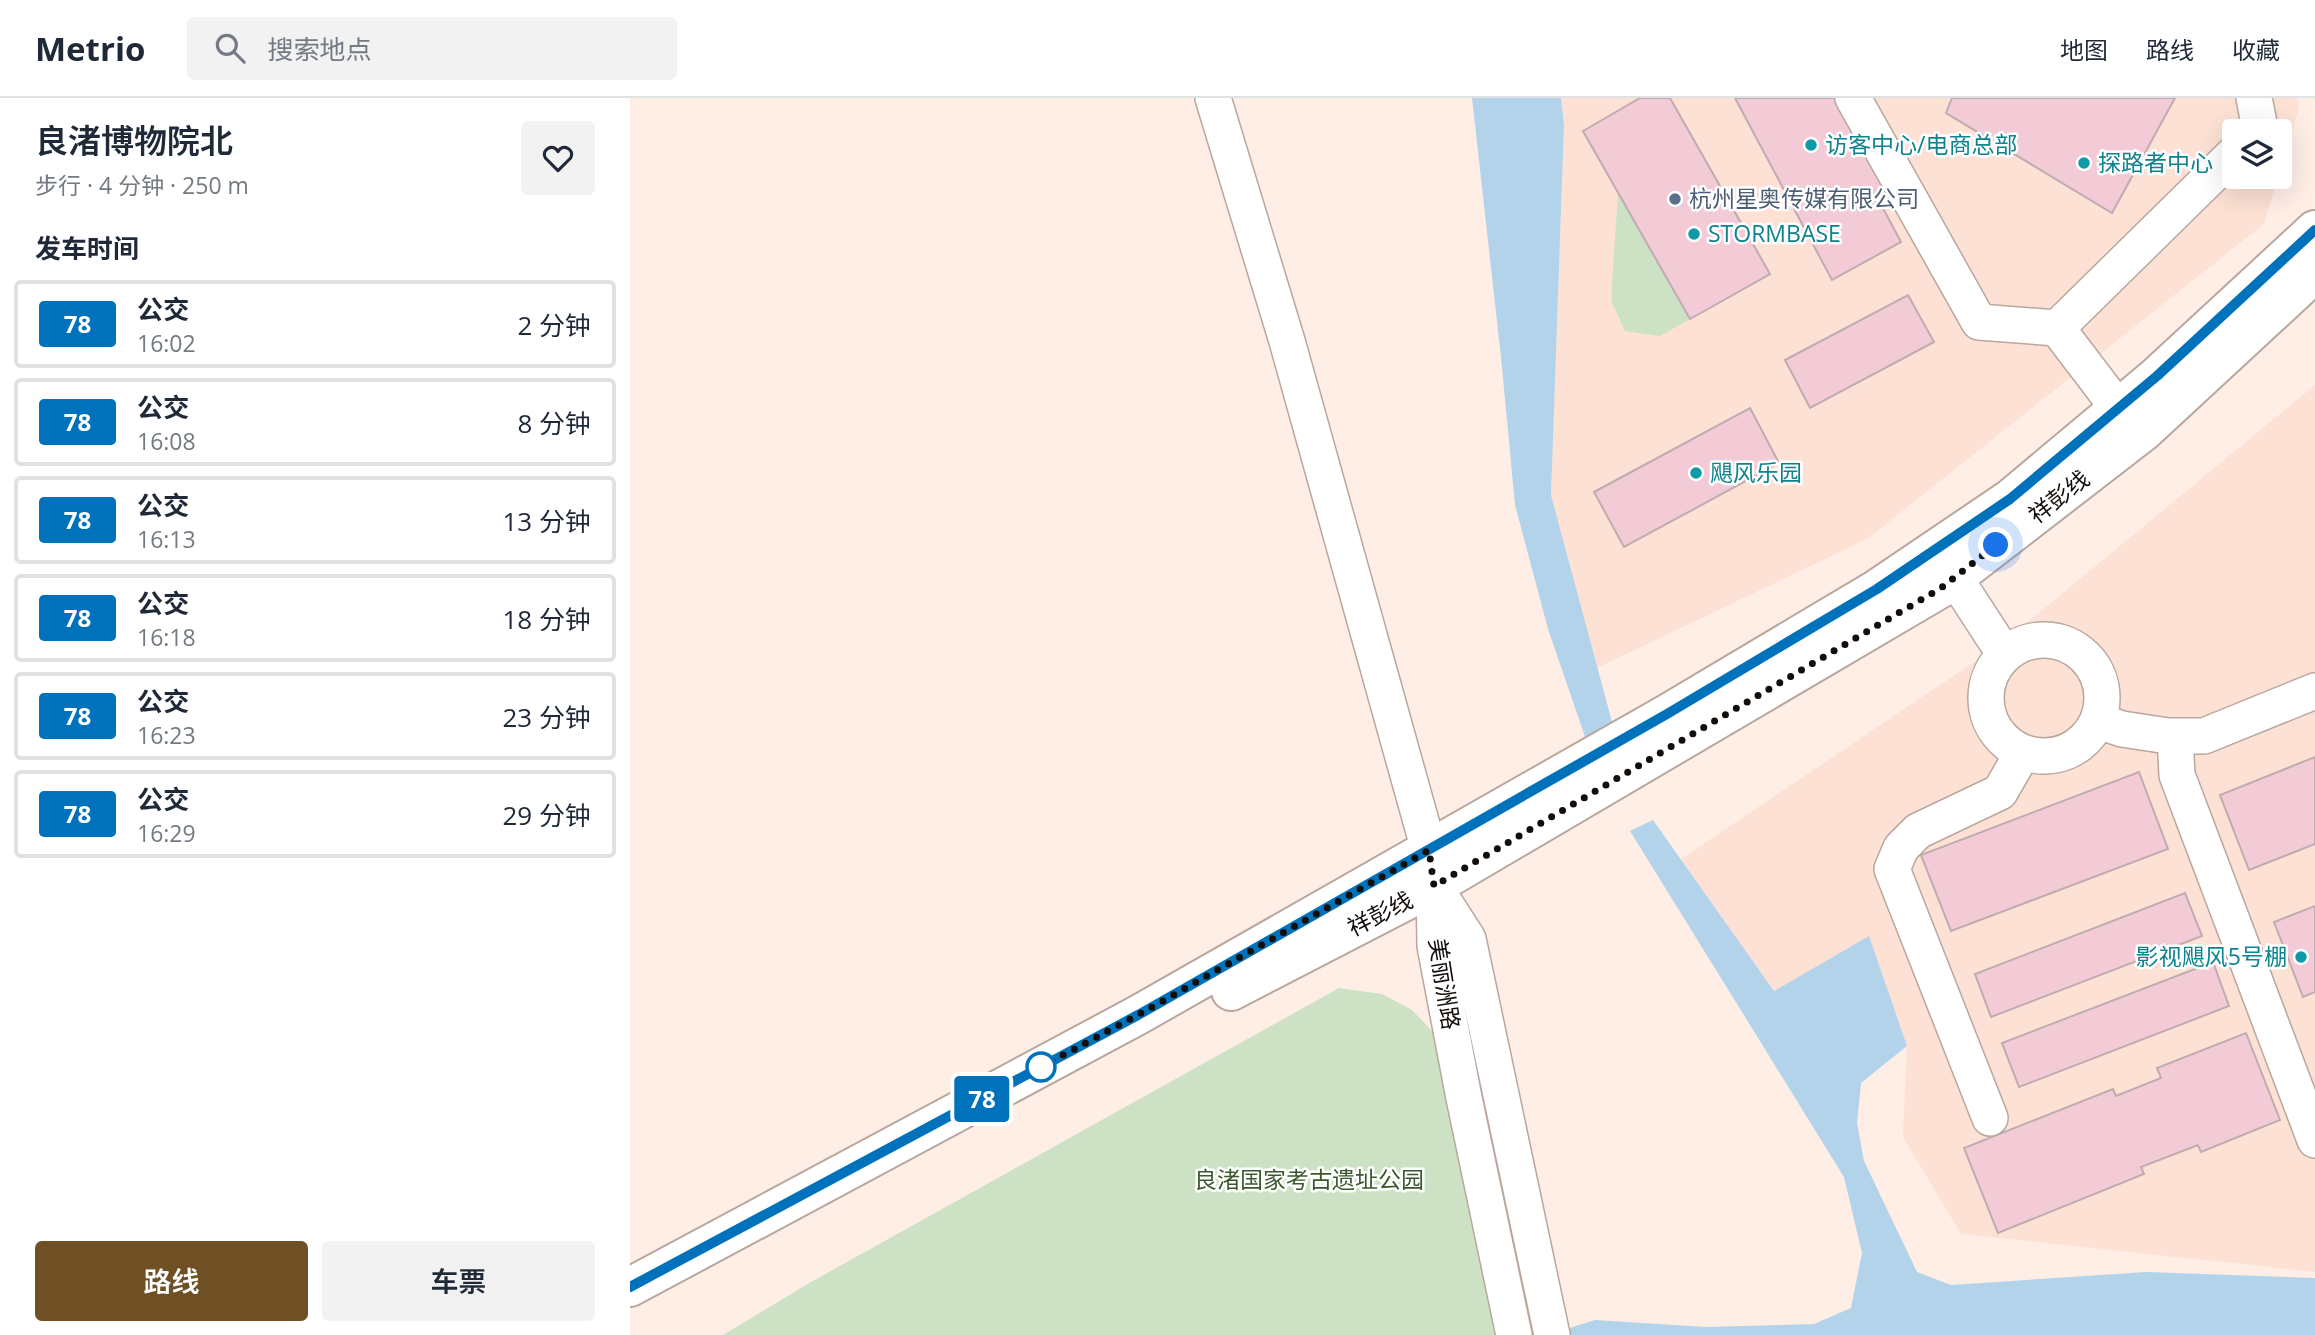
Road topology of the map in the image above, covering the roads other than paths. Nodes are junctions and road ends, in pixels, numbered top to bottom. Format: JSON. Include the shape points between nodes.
{"nodes":[{"id":1,"x":1213,"y":98,"type":"edge"},
{"id":2,"x":1853,"y":98,"type":"edge"},
{"id":3,"x":2254,"y":98,"type":"edge"},
{"id":4,"x":2258,"y":119,"type":"edge"},
{"id":5,"x":2222,"y":166,"type":"edge"},
{"id":6,"x":2315,"y":230,"type":"edge"},
{"id":7,"x":2315,"y":273,"type":"edge"},
{"id":8,"x":2057,"y":328,"type":"junction"},
{"id":9,"x":2118,"y":408,"type":"junction"},
{"id":10,"x":1955,"y":578,"type":"junction"},
{"id":11,"x":2005,"y":655,"type":"junction"},
{"id":12,"x":2315,"y":691,"type":"edge"},
{"id":13,"x":2098,"y":721,"type":"junction"},
{"id":14,"x":2175,"y":736,"type":"junction"},
{"id":15,"x":2023,"y":752,"type":"junction"},
{"id":16,"x":1432,"y":868,"type":"junction"},
{"id":17,"x":1990,"y":1118,"type":"dead end"},
{"id":18,"x":2315,"y":1140,"type":"edge"},
{"id":19,"x":630,"y":1287,"type":"edge"},
{"id":20,"x":630,"y":1304,"type":"edge"},
{"id":21,"x":1512,"y":1322,"type":"edge"},
{"id":22,"x":1552,"y":1335,"type":"edge"}],
"edges":[{"from":1,"to":16,"type":"street","via":[[1287,341]]},
{"from":2,"to":8,"type":"street","via":[[1979,322]]},
{"from":3,"to":4,"type":"street"},
{"from":5,"to":8,"type":"street"},
{"from":6,"to":9,"type":"main road","name":"祥彭线"},
{"from":7,"to":10,"type":"main road","name":"祥彭线","via":[[2143,432]]},
{"from":8,"to":9,"type":"street"},
{"from":9,"to":16,"type":"main road","name":"祥彭线","via":[[2010,499],[1877,589],[1667,714]]},
{"from":10,"to":11,"type":"street"},
{"from":10,"to":16,"type":"main road","name":"祥彭线","via":[[1723,718]]},
{"from":11,"to":13,"type":"street","via":[[2022,644],[2041,640],[2061,642],[2078,651],[2101,682],[2103,702]]},
{"from":11,"to":15,"type":"street","via":[[1990,678],[1986,706],[2002,740]]},
{"from":12,"to":14,"type":"street","via":[[2204,736]]},
{"from":13,"to":14,"type":"street"},
{"from":13,"to":15,"type":"street","via":[[2088,738],[2072,750],[2054,756]]},
{"from":14,"to":18,"type":"street","via":[[2177,775]]},
{"from":15,"to":17,"type":"street","via":[[2000,792],[1918,831],[1901,848],[1892,869]]},
{"from":16,"to":19,"type":"main road","name":"祥彭线","via":[[1138,1015]]},
{"from":16,"to":20,"type":"main road","name":"祥彭线"},
{"from":16,"to":21,"type":"street","name":"美丽洲路","via":[[1435,946]]},
{"from":16,"to":22,"type":"street","name":"美丽洲路","via":[[1468,939]]}]}
